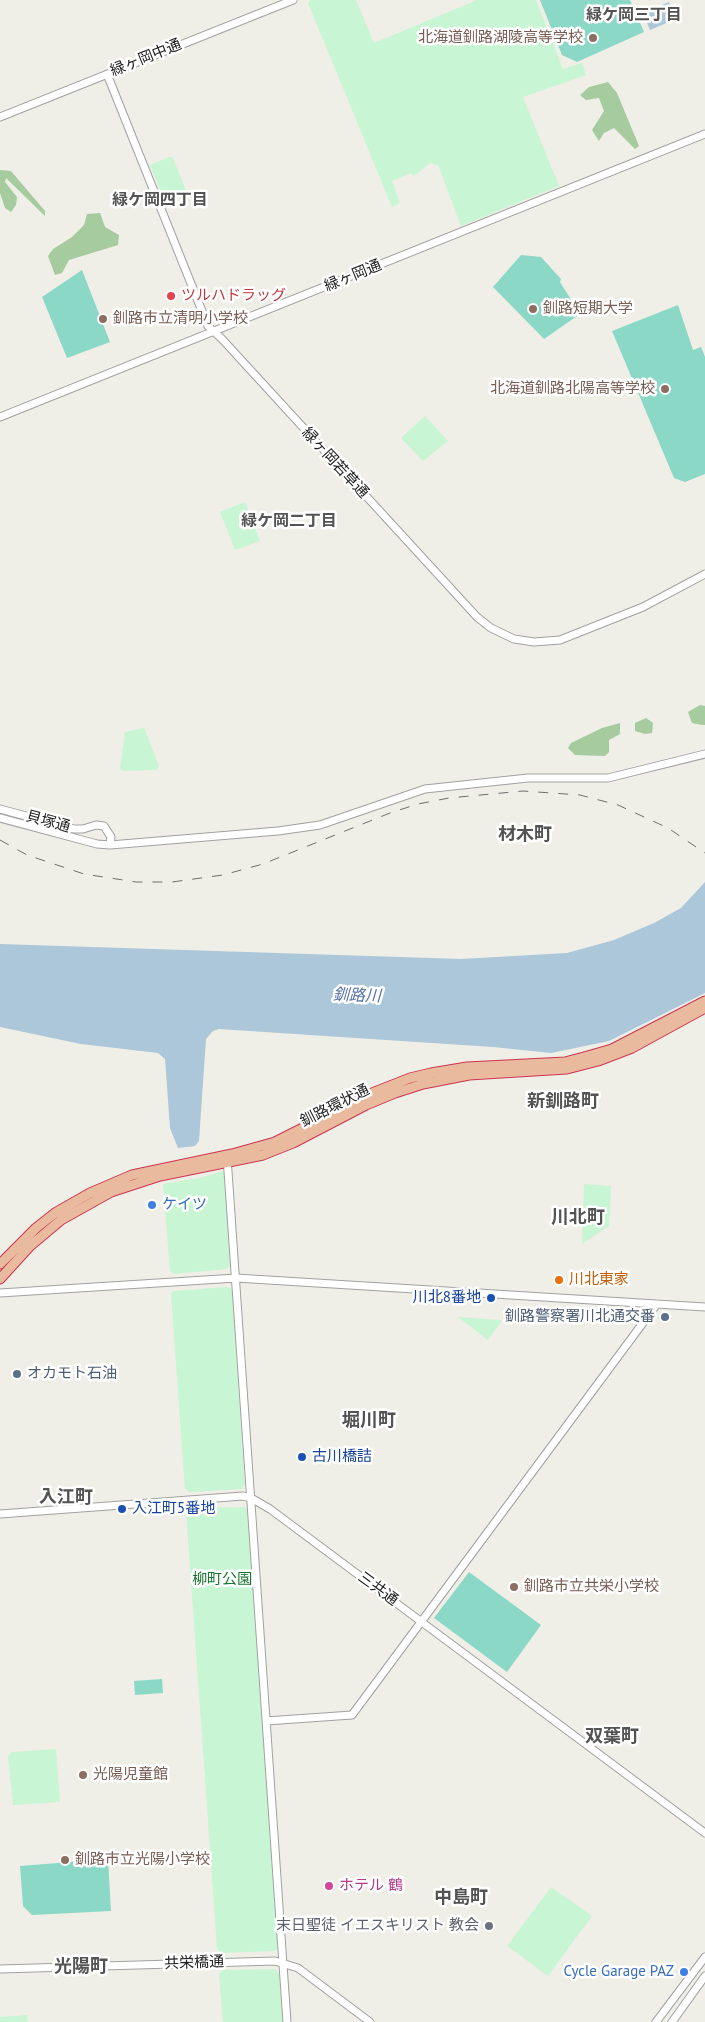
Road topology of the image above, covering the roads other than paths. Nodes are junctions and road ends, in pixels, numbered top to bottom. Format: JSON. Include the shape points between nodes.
{"nodes":[{"id":1,"x":293,"y":0,"type":"edge"},
{"id":2,"x":107,"y":74,"type":"junction"},
{"id":3,"x":0,"y":117,"type":"edge"},
{"id":4,"x":705,"y":134,"type":"edge"},
{"id":5,"x":214,"y":332,"type":"junction"},
{"id":6,"x":0,"y":417,"type":"edge"},
{"id":7,"x":705,"y":574,"type":"edge"},
{"id":8,"x":705,"y":754,"type":"edge"},
{"id":9,"x":0,"y":809,"type":"edge"},
{"id":10,"x":0,"y":818,"type":"edge"},
{"id":11,"x":110,"y":845,"type":"junction"},
{"id":12,"x":705,"y":1001,"type":"edge"},
{"id":13,"x":705,"y":1008,"type":"edge"},
{"id":14,"x":227,"y":1159,"type":"junction"},
{"id":15,"x":0,"y":1264,"type":"edge"},
{"id":16,"x":236,"y":1278,"type":"junction"},
{"id":17,"x":0,"y":1279,"type":"edge"},
{"id":18,"x":0,"y":1294,"type":"edge"},
{"id":19,"x":657,"y":1304,"type":"junction"},
{"id":20,"x":705,"y":1307,"type":"edge"},
{"id":21,"x":251,"y":1498,"type":"junction"},
{"id":22,"x":0,"y":1514,"type":"edge"},
{"id":23,"x":421,"y":1622,"type":"junction"},
{"id":24,"x":266,"y":1721,"type":"junction"},
{"id":25,"x":705,"y":1833,"type":"edge"},
{"id":26,"x":705,"y":1957,"type":"edge"},
{"id":27,"x":284,"y":1962,"type":"junction"},
{"id":28,"x":0,"y":1969,"type":"edge"},
{"id":29,"x":705,"y":1976,"type":"edge"},
{"id":30,"x":288,"y":2022,"type":"edge"},
{"id":31,"x":370,"y":2022,"type":"edge"},
{"id":32,"x":656,"y":2022,"type":"edge"},
{"id":33,"x":672,"y":2022,"type":"edge"}],
"edges":[{"from":1,"to":2,"type":"street","name":"緑ヶ岡中通"},
{"from":2,"to":3,"type":"street","name":"緑ヶ岡中通"},
{"from":2,"to":5,"type":"street","name":"緑ヶ岡若草通","via":[[208,326]]},
{"from":4,"to":5,"type":"street","name":"緑ヶ岡通"},
{"from":5,"to":6,"type":"street","name":"緑ヶ岡通"},
{"from":5,"to":7,"type":"street","name":"緑ヶ岡若草通","via":[[470,611],[504,635],[525,641],[560,640],[643,607]]},
{"from":8,"to":11,"type":"street","via":[[608,778],[528,778],[425,789],[333,821],[299,829]]},
{"from":9,"to":11,"type":"street","name":"貝塚通","via":[[74,829],[104,826],[111,837]]},
{"from":10,"to":11,"type":"street"},
{"from":12,"to":14,"type":"highway","name":"釧路環状通","via":[[612,1049],[584,1058],[565,1062],[467,1067],[410,1078],[372,1093],[275,1142]]},
{"from":13,"to":14,"type":"highway","name":"釧路環状通","via":[[632,1048],[598,1062],[567,1069],[469,1075],[423,1084],[366,1105],[279,1150]]},
{"from":14,"to":15,"type":"highway","name":"釧路環状通","via":[[159,1168],[108,1184],[55,1213]]},
{"from":14,"to":16,"type":"street"},
{"from":14,"to":17,"type":"highway","name":"釧路環状通","via":[[145,1180],[95,1200],[42,1235]]},
{"from":16,"to":18,"type":"street"},
{"from":16,"to":19,"type":"street"},
{"from":16,"to":21,"type":"street"},
{"from":19,"to":20,"type":"street"},
{"from":19,"to":23,"type":"street"},
{"from":21,"to":22,"type":"street"},
{"from":21,"to":23,"type":"street","name":"三共通"},
{"from":21,"to":24,"type":"street"},
{"from":23,"to":24,"type":"street","via":[[352,1715]]},
{"from":23,"to":25,"type":"street","name":"三共通"},
{"from":24,"to":27,"type":"street"},
{"from":26,"to":32,"type":"street"},
{"from":27,"to":28,"type":"street","name":"共栄橋通"},
{"from":27,"to":30,"type":"street"},
{"from":27,"to":31,"type":"street","name":"共栄橋通","via":[[298,1968]]},
{"from":29,"to":33,"type":"street"}]}
